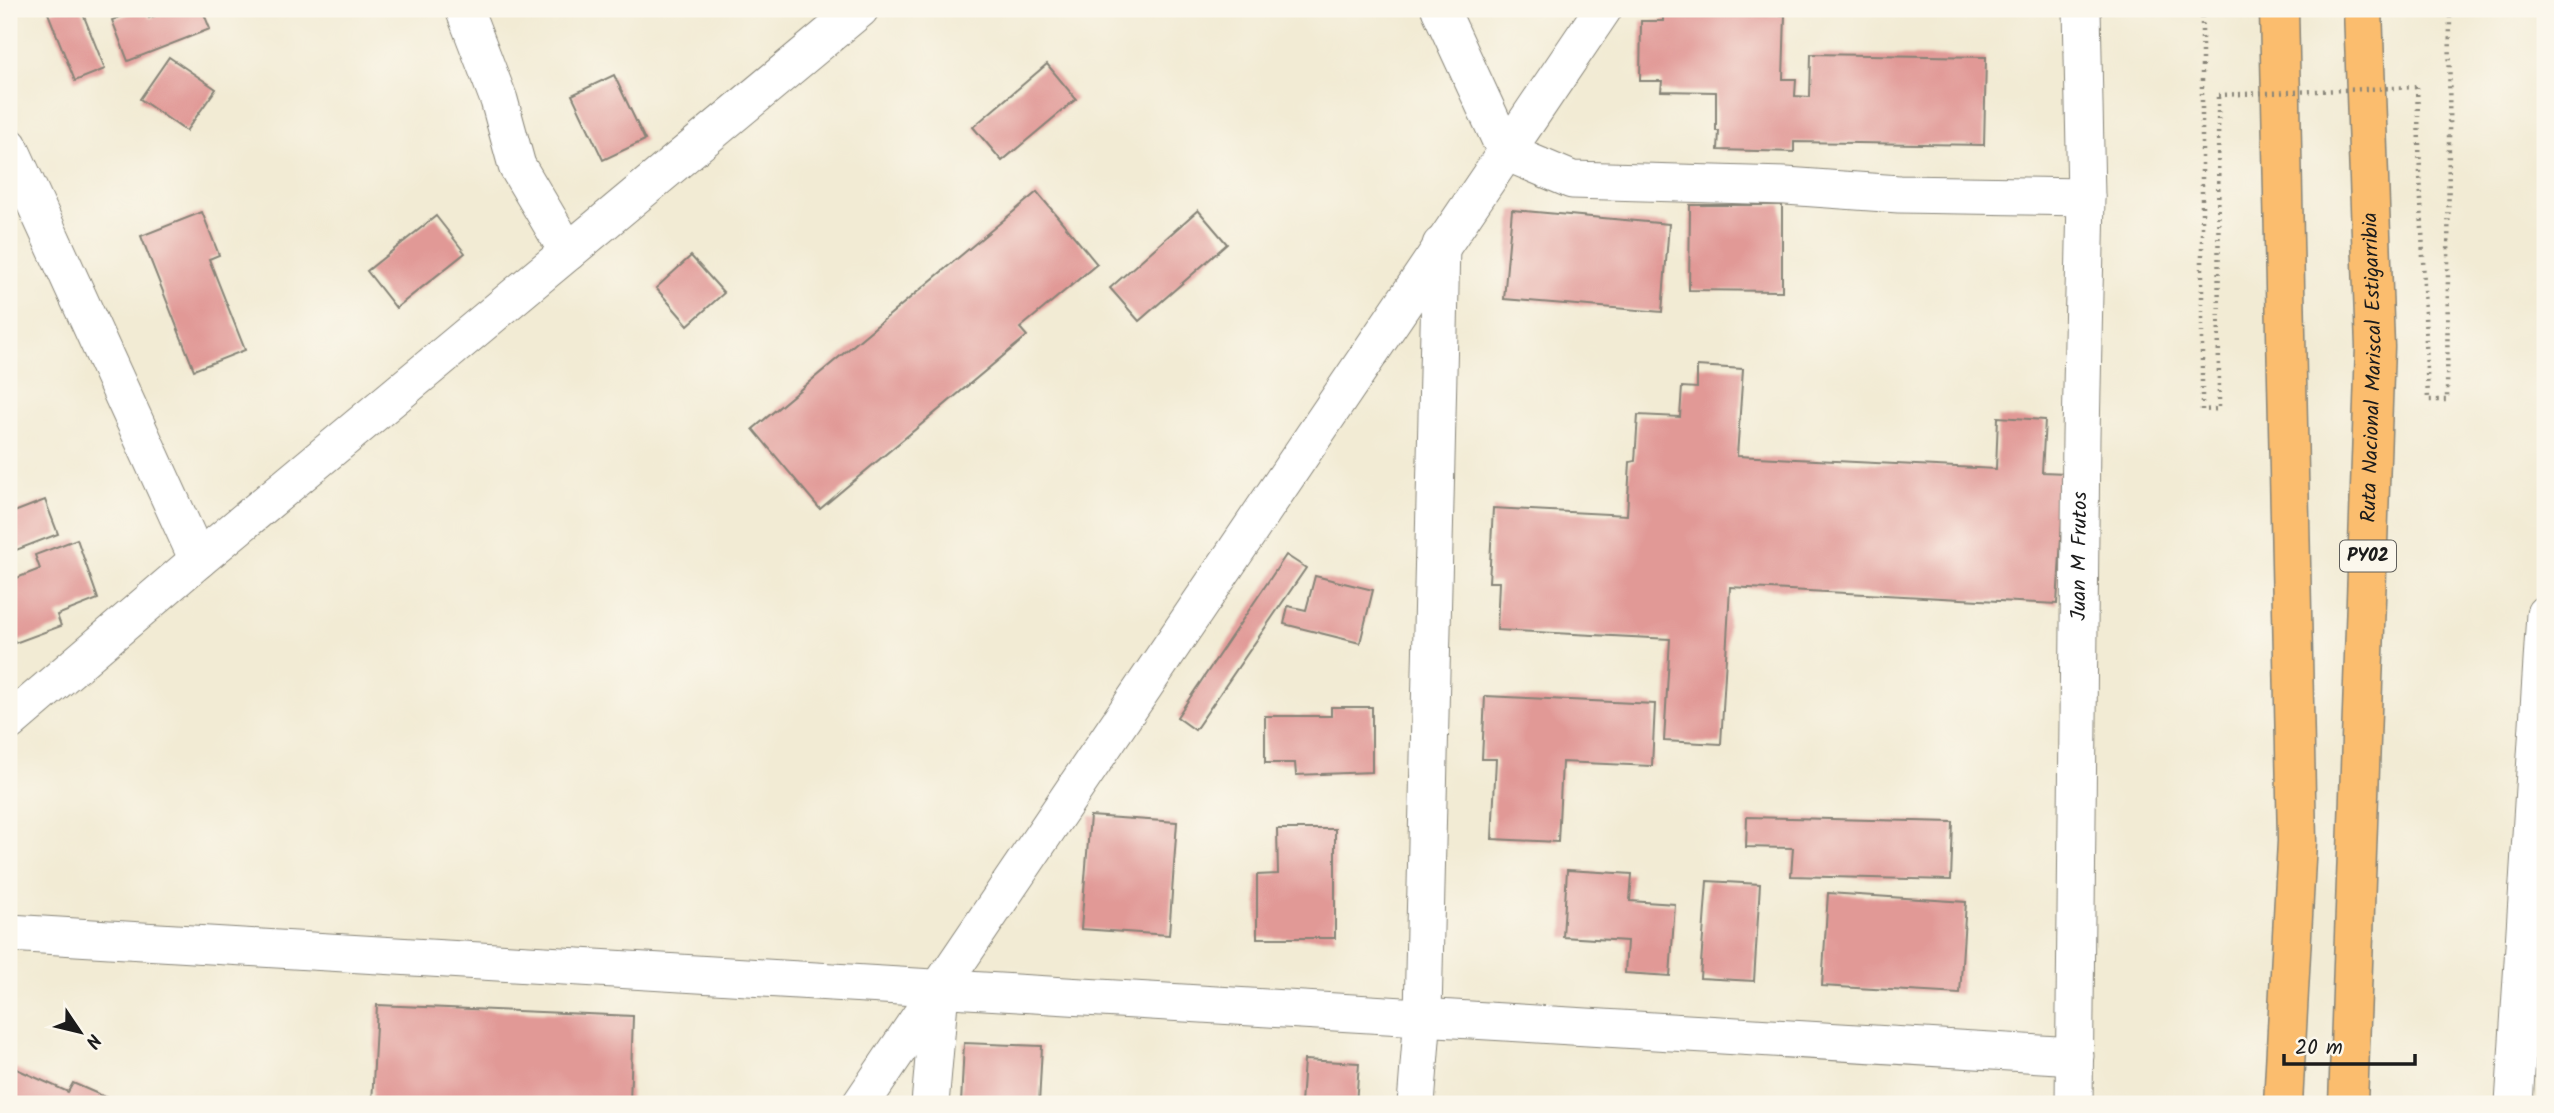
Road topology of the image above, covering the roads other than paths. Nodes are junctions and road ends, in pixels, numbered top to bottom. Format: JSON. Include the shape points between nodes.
{"nodes":[{"id":1,"x":464,"y":9,"type":"edge"},
{"id":2,"x":860,"y":9,"type":"edge"},
{"id":3,"x":1440,"y":9,"type":"edge"},
{"id":4,"x":1603,"y":9,"type":"edge"},
{"id":5,"x":2082,"y":9,"type":"edge"},
{"id":6,"x":2279,"y":9,"type":"edge"},
{"id":7,"x":2363,"y":9,"type":"edge"},
{"id":8,"x":9,"y":146,"type":"edge"},
{"id":9,"x":1506,"y":152,"type":"junction"},
{"id":10,"x":2086,"y":197,"type":"junction"},
{"id":11,"x":1441,"y":245,"type":"junction"},
{"id":12,"x":568,"y":252,"type":"junction"},
{"id":13,"x":198,"y":561,"type":"junction"},
{"id":14,"x":2545,"y":614,"type":"edge"},
{"id":15,"x":9,"y":722,"type":"edge"},
{"id":16,"x":9,"y":933,"type":"edge"},
{"id":17,"x":940,"y":989,"type":"junction"},
{"id":18,"x":1423,"y":1014,"type":"junction"},
{"id":19,"x":2075,"y":1056,"type":"junction"},
{"id":20,"x":861,"y":1104,"type":"edge"},
{"id":21,"x":930,"y":1104,"type":"edge"},
{"id":22,"x":1416,"y":1104,"type":"edge"},
{"id":23,"x":2074,"y":1104,"type":"edge"},
{"id":24,"x":2283,"y":1104,"type":"edge"},
{"id":25,"x":2348,"y":1104,"type":"edge"},
{"id":26,"x":2514,"y":1104,"type":"edge"}],
"edges":[{"from":1,"to":12,"type":"street","via":[[499,100],[517,166]]},
{"from":2,"to":12,"type":"street"},
{"from":3,"to":9,"type":"street"},
{"from":4,"to":9,"type":"street"},
{"from":5,"to":10,"type":"street","name":"Juan M Frutos"},
{"from":6,"to":24,"type":"highway","via":[[2297,841]]},
{"from":7,"to":25,"type":"highway","name":"Ruta Nacional Mariscal Estigarribia","number":"PY02","via":[[2375,347]]},
{"from":8,"to":13,"type":"street"},
{"from":9,"to":10,"type":"street","via":[[1572,180]]},
{"from":9,"to":11,"type":"street"},
{"from":10,"to":19,"type":"street","name":"Juan M Frutos"},
{"from":11,"to":17,"type":"street"},
{"from":11,"to":18,"type":"street"},
{"from":12,"to":13,"type":"street"},
{"from":13,"to":15,"type":"street"},
{"from":14,"to":26,"type":"street"},
{"from":16,"to":17,"type":"street"},
{"from":17,"to":18,"type":"street"},
{"from":17,"to":20,"type":"street"},
{"from":17,"to":21,"type":"street"},
{"from":18,"to":19,"type":"street"},
{"from":18,"to":22,"type":"street"},
{"from":19,"to":23,"type":"street","name":"Juan M Frutos"}]}
